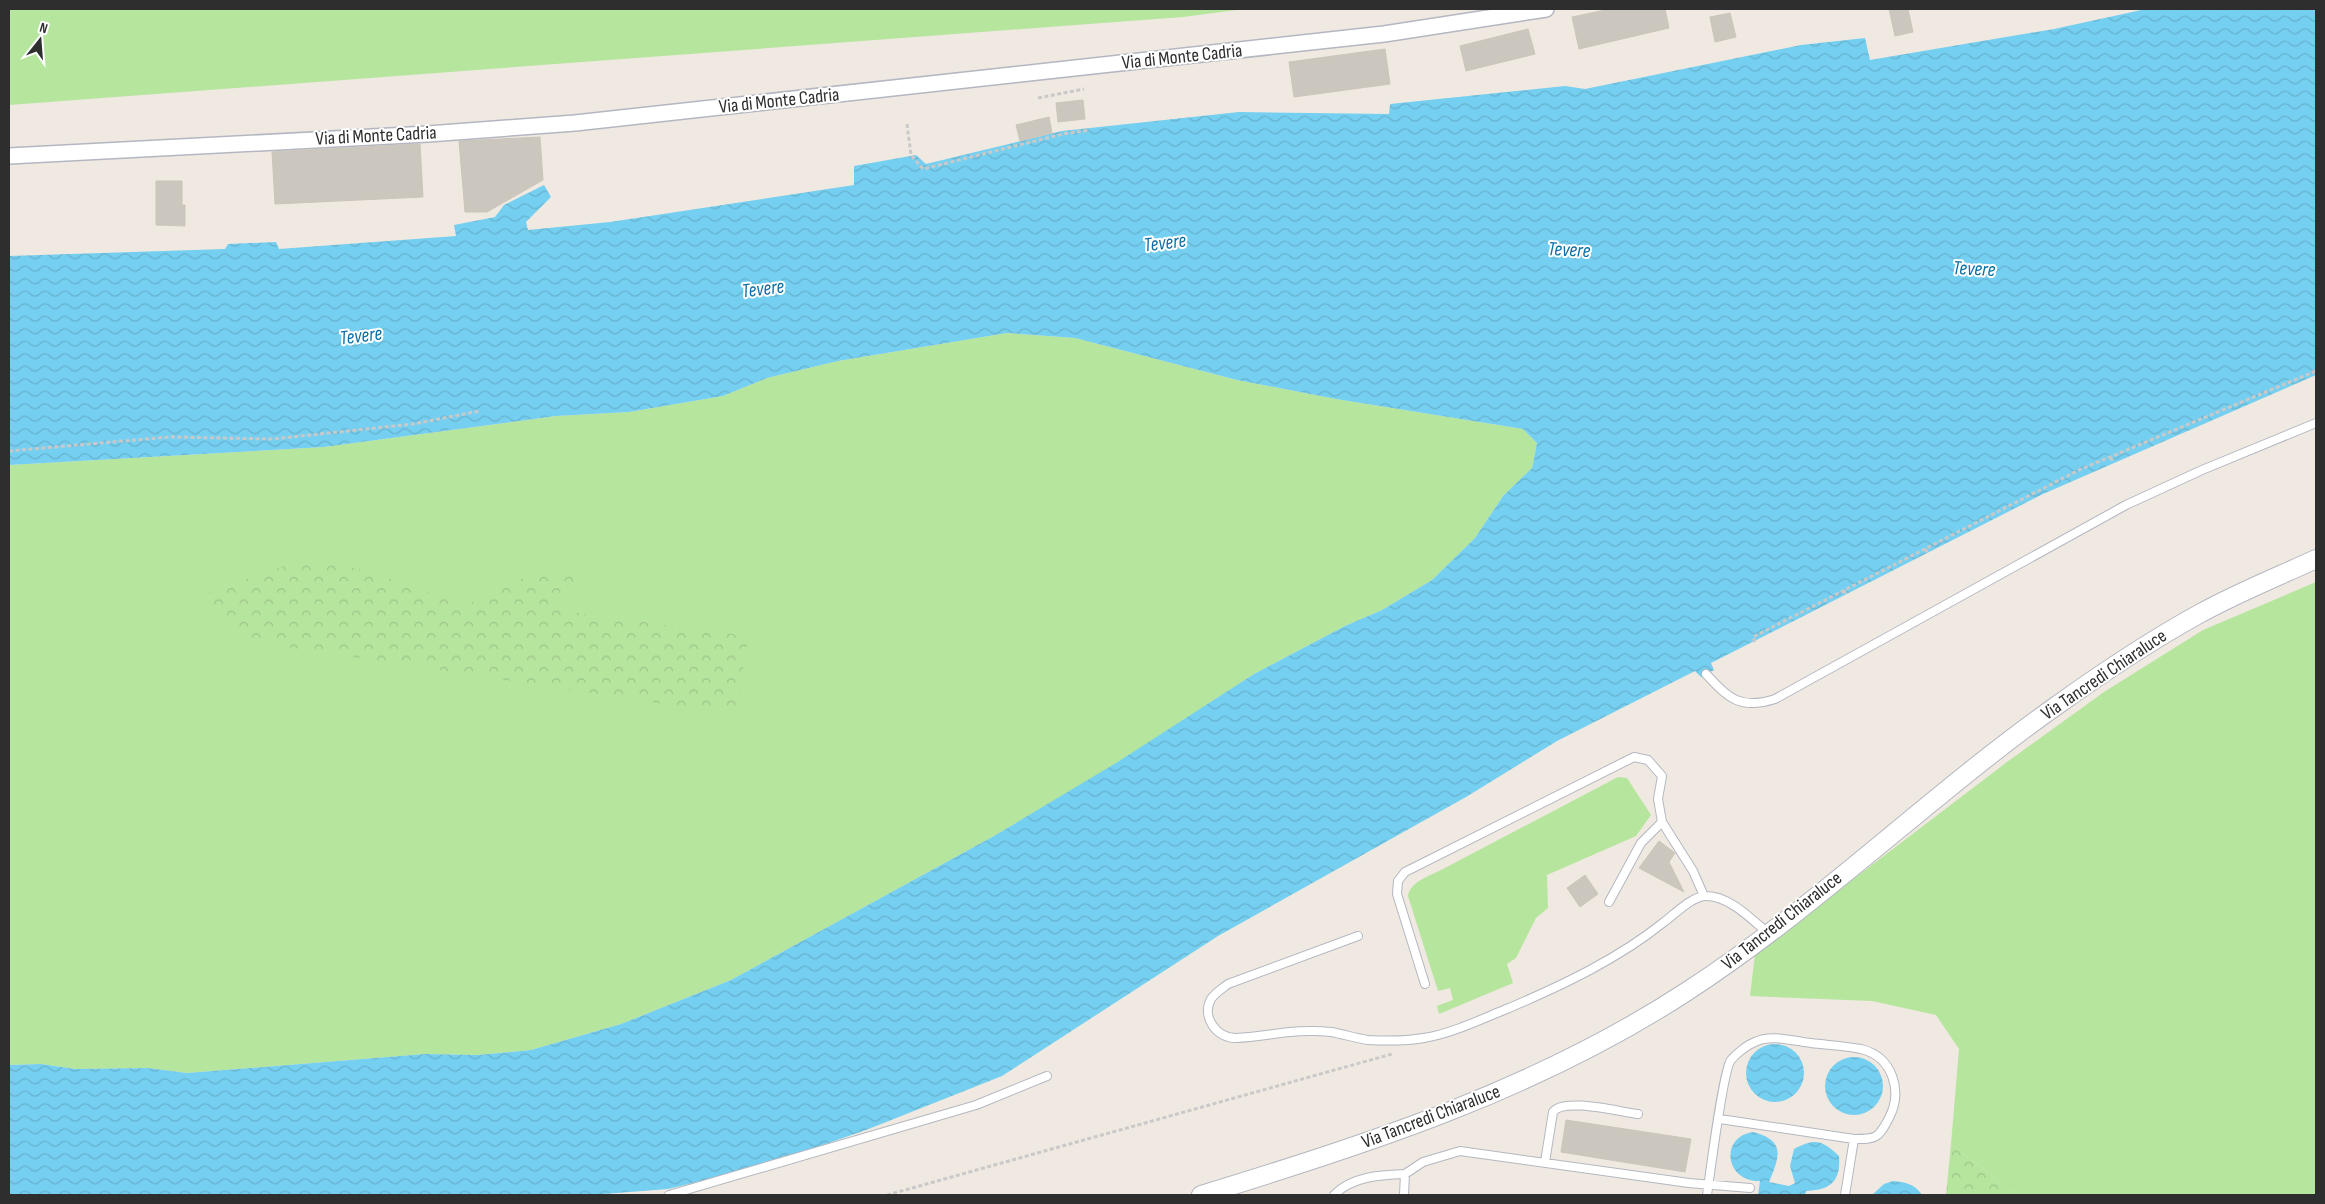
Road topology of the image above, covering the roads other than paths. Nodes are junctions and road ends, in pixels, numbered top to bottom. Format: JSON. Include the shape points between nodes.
{"nodes":[{"id":1,"x":1546,"y":9,"type":"edge"},
{"id":2,"x":9,"y":156,"type":"edge"},
{"id":3,"x":2316,"y":423,"type":"edge"},
{"id":4,"x":2316,"y":559,"type":"edge"},
{"id":5,"x":1706,"y":674,"type":"dead end"},
{"id":6,"x":1662,"y":822,"type":"junction"},
{"id":7,"x":1704,"y":896,"type":"junction"},
{"id":8,"x":1609,"y":902,"type":"dead end"},
{"id":9,"x":1769,"y":934,"type":"junction"},
{"id":10,"x":1358,"y":936,"type":"dead end"},
{"id":11,"x":1425,"y":984,"type":"dead end"},
{"id":12,"x":1047,"y":1076,"type":"dead end"},
{"id":13,"x":1638,"y":1114,"type":"dead end"},
{"id":14,"x":1720,"y":1119,"type":"junction"},
{"id":15,"x":1854,"y":1139,"type":"junction"},
{"id":16,"x":1545,"y":1162,"type":"junction"},
{"id":17,"x":1405,"y":1174,"type":"junction"},
{"id":18,"x":1709,"y":1185,"type":"junction"},
{"id":19,"x":1750,"y":1188,"type":"dead end"},
{"id":20,"x":669,"y":1195,"type":"edge"},
{"id":21,"x":1201,"y":1195,"type":"edge"},
{"id":22,"x":1334,"y":1195,"type":"edge"},
{"id":23,"x":1404,"y":1195,"type":"edge"},
{"id":24,"x":1707,"y":1195,"type":"edge"},
{"id":25,"x":1845,"y":1195,"type":"edge"}],
"edges":[{"from":1,"to":2,"type":"street","name":"Via di Monte Cadria","via":[[1377,35],[583,122],[428,134]]},
{"from":3,"to":5,"type":"lane","via":[[2126,504],[1775,699],[1750,704],[1736,701]]},
{"from":4,"to":9,"type":"street","name":"Via Tancredi Chiaraluce","via":[[2199,614],[2056,706]]},
{"from":6,"to":7,"type":"lane","via":[[1693,871]]},
{"from":6,"to":8,"type":"lane","via":[[1641,843]]},
{"from":6,"to":11,"type":"lane","via":[[1658,799],[1662,776],[1648,760],[1634,757],[1405,872],[1398,881],[1397,894]]},
{"from":7,"to":9,"type":"lane","via":[[1732,905]]},
{"from":7,"to":10,"type":"lane","via":[[1616,955],[1574,978],[1510,1007],[1426,1038],[1367,1040],[1330,1032],[1293,1031],[1233,1038],[1211,1025],[1208,1010],[1212,998],[1228,984]]},
{"from":9,"to":21,"type":"street","name":"Via Tancredi Chiaraluce","via":[[1660,1009],[1504,1090],[1387,1135]]},
{"from":12,"to":20,"type":"lane","via":[[967,1108]]},
{"from":13,"to":16,"type":"lane","via":[[1578,1105],[1557,1107],[1553,1112]]},
{"from":14,"to":15,"type":"lane"},
{"from":14,"to":15,"type":"lane","via":[[1729,1062],[1755,1041],[1774,1038],[1861,1049],[1878,1056],[1885,1063],[1896,1087],[1894,1105],[1879,1135],[1873,1139]]},
{"from":14,"to":18,"type":"lane"},
{"from":15,"to":25,"type":"lane"},
{"from":16,"to":17,"type":"lane","via":[[1460,1151],[1423,1162]]},
{"from":16,"to":18,"type":"lane"},
{"from":17,"to":22,"type":"lane","via":[[1360,1180],[1344,1186]]},
{"from":17,"to":23,"type":"lane"},
{"from":18,"to":19,"type":"lane"},
{"from":18,"to":24,"type":"lane"}]}
